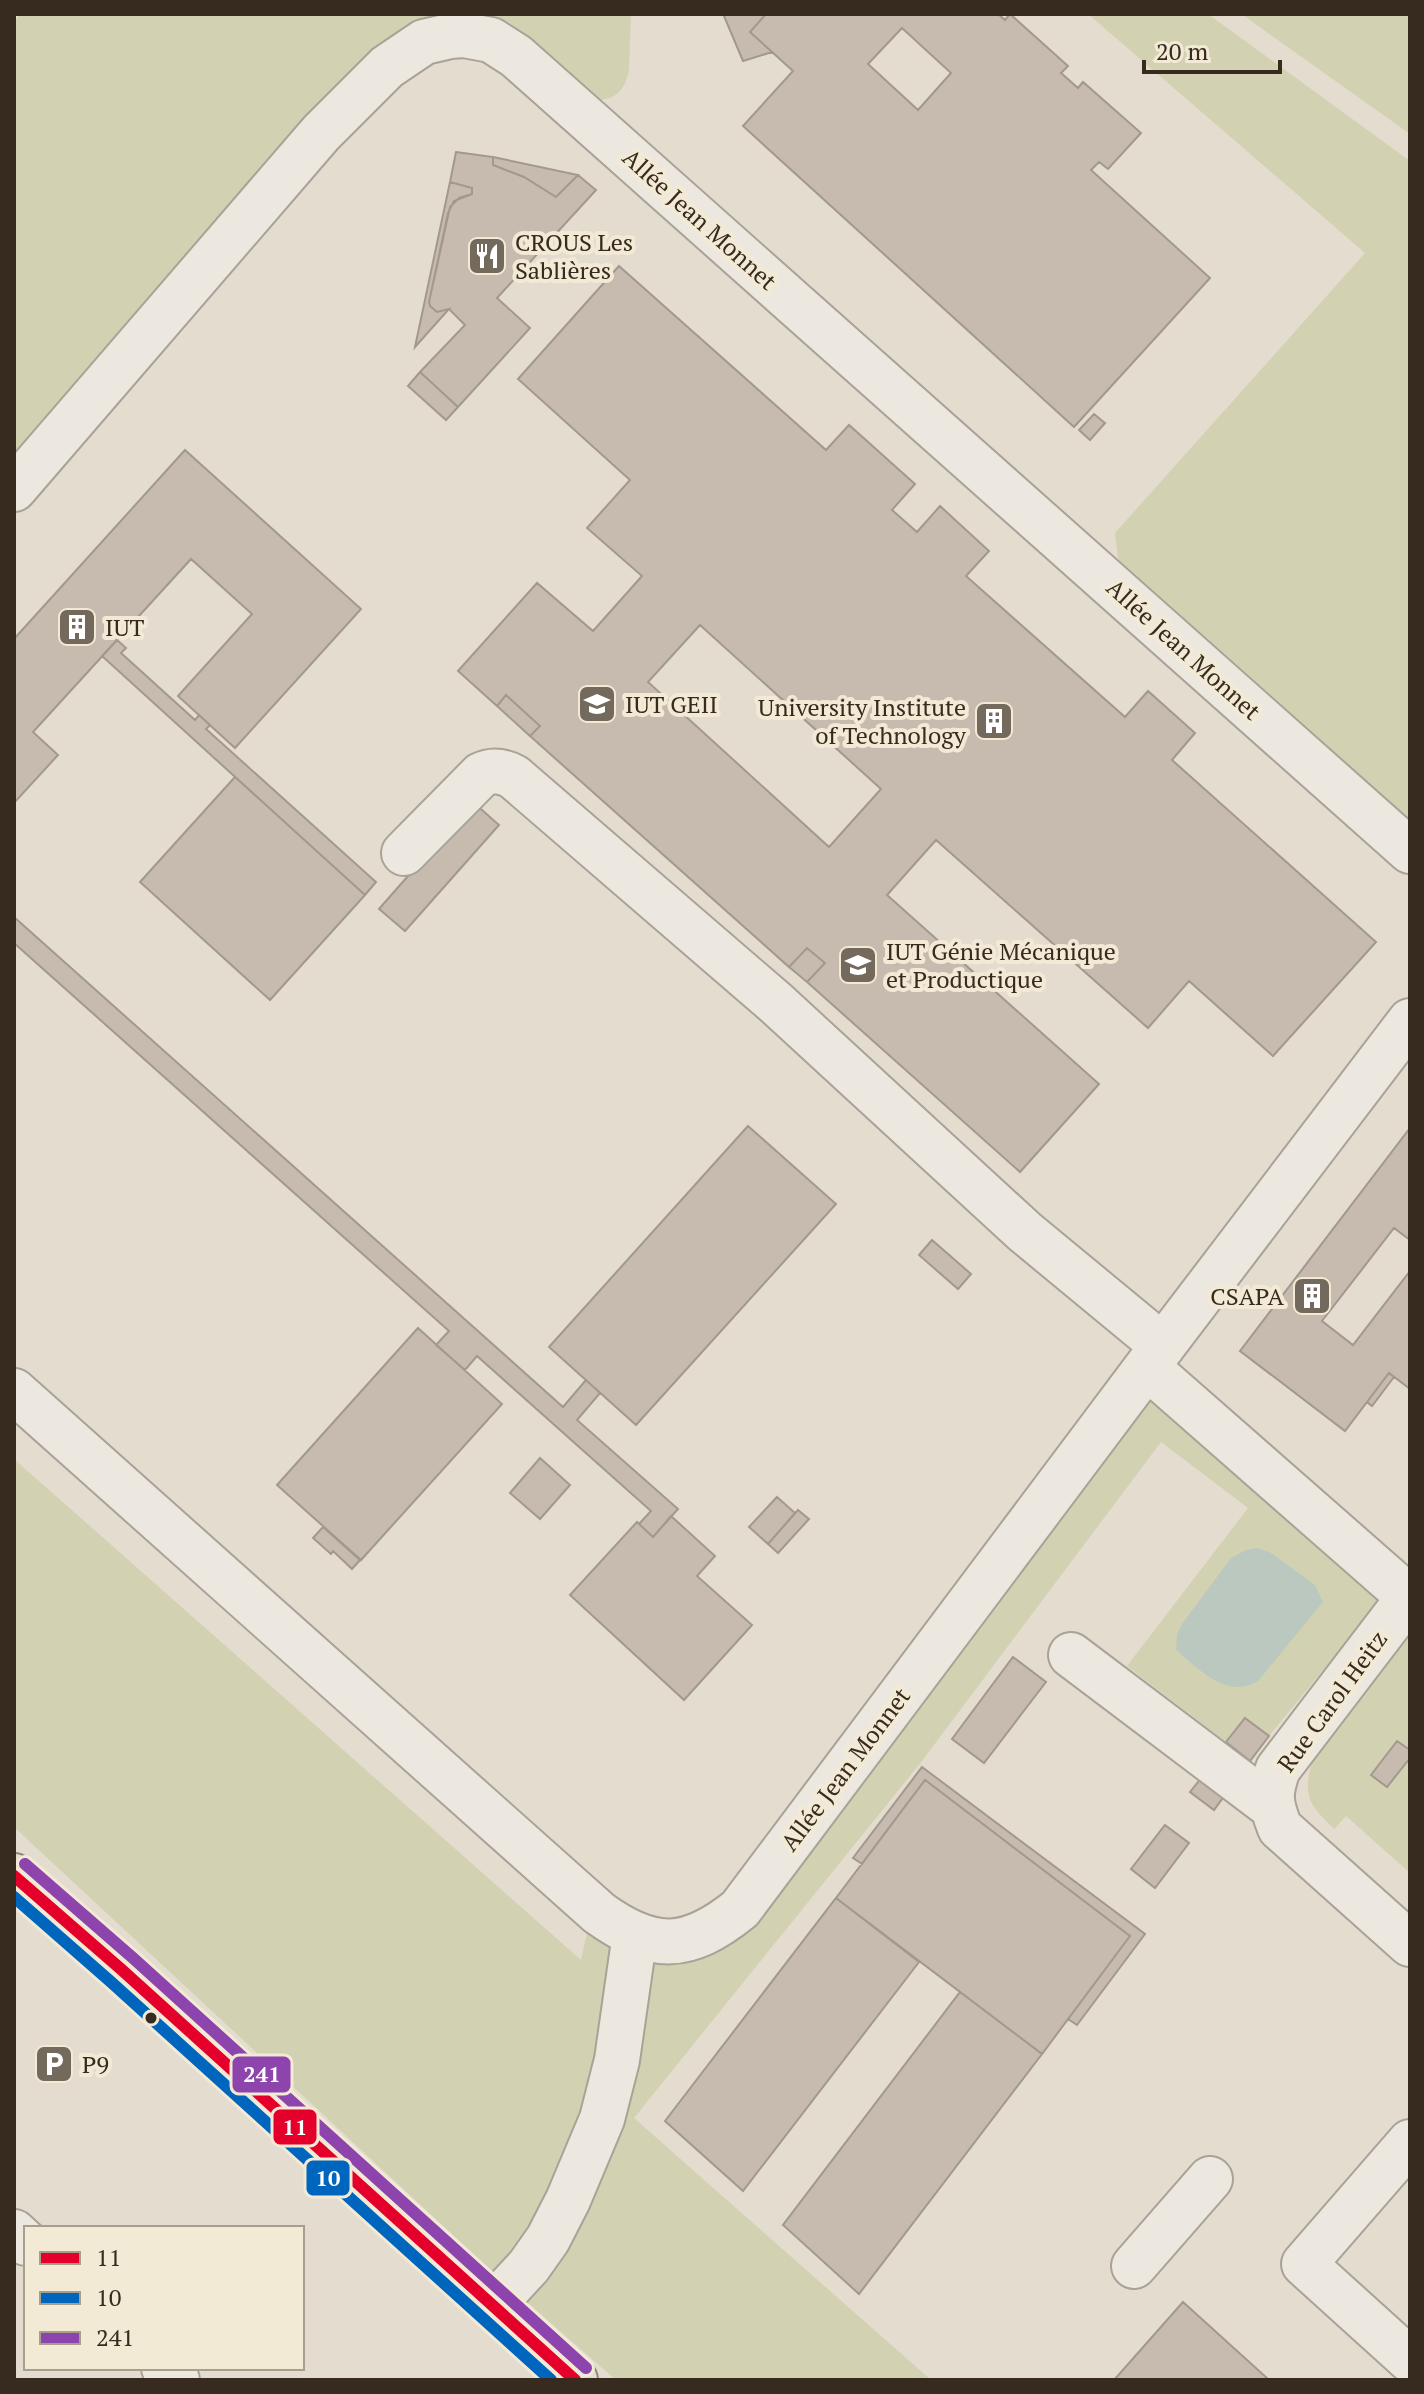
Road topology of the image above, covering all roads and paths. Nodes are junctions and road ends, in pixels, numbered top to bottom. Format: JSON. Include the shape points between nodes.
{"nodes":[{"id":1,"x":14,"y":489,"type":"edge"},
{"id":2,"x":1410,"y":851,"type":"edge"},
{"id":3,"x":404,"y":853,"type":"dead end"},
{"id":4,"x":1410,"y":1021,"type":"edge"},
{"id":5,"x":1155,"y":1356,"type":"junction"},
{"id":6,"x":14,"y":1391,"type":"edge"},
{"id":7,"x":1409,"y":1596,"type":"edge"},
{"id":8,"x":1071,"y":1655,"type":"dead end"},
{"id":9,"x":1271,"y":1806,"type":"junction"},
{"id":10,"x":14,"y":1876,"type":"edge"},
{"id":11,"x":635,"y":1934,"type":"junction"},
{"id":12,"x":1410,"y":1944,"type":"edge"},
{"id":13,"x":1410,"y":2142,"type":"edge"},
{"id":14,"x":1210,"y":2179,"type":"dead end"},
{"id":15,"x":1134,"y":2266,"type":"dead end"},
{"id":16,"x":492,"y":2306,"type":"junction"},
{"id":17,"x":1410,"y":2360,"type":"edge"},
{"id":18,"x":575,"y":2380,"type":"edge"}],
"edges":[{"from":1,"to":2,"type":"street","name":"Allée Jean Monnet","via":[[321,133],[387,67],[438,38],[491,40],[516,56]]},
{"from":3,"to":5,"type":"street","via":[[481,775],[498,771],[514,777],[776,1003]]},
{"from":4,"to":5,"type":"street","name":"Allée Jean Monnet"},
{"from":5,"to":7,"type":"street"},
{"from":5,"to":11,"type":"street","name":"Allée Jean Monnet","via":[[740,1909],[690,1939],[670,1943]]},
{"from":6,"to":11,"type":"street","name":"Allée Jean Monnet","via":[[599,1913]]},
{"from":7,"to":9,"type":"street","name":"Rue Carol Heitz","via":[[1278,1769]]},
{"from":8,"to":9,"type":"street"},
{"from":9,"to":12,"type":"street","via":[[1280,1828]]},
{"from":10,"to":16,"type":"main road"},
{"from":11,"to":16,"type":"street","via":[[617,2060],[602,2119],[548,2239]]},
{"from":13,"to":17,"type":"street","via":[[1304,2264]]},
{"from":14,"to":15,"type":"street"},
{"from":16,"to":18,"type":"main road"}]}
